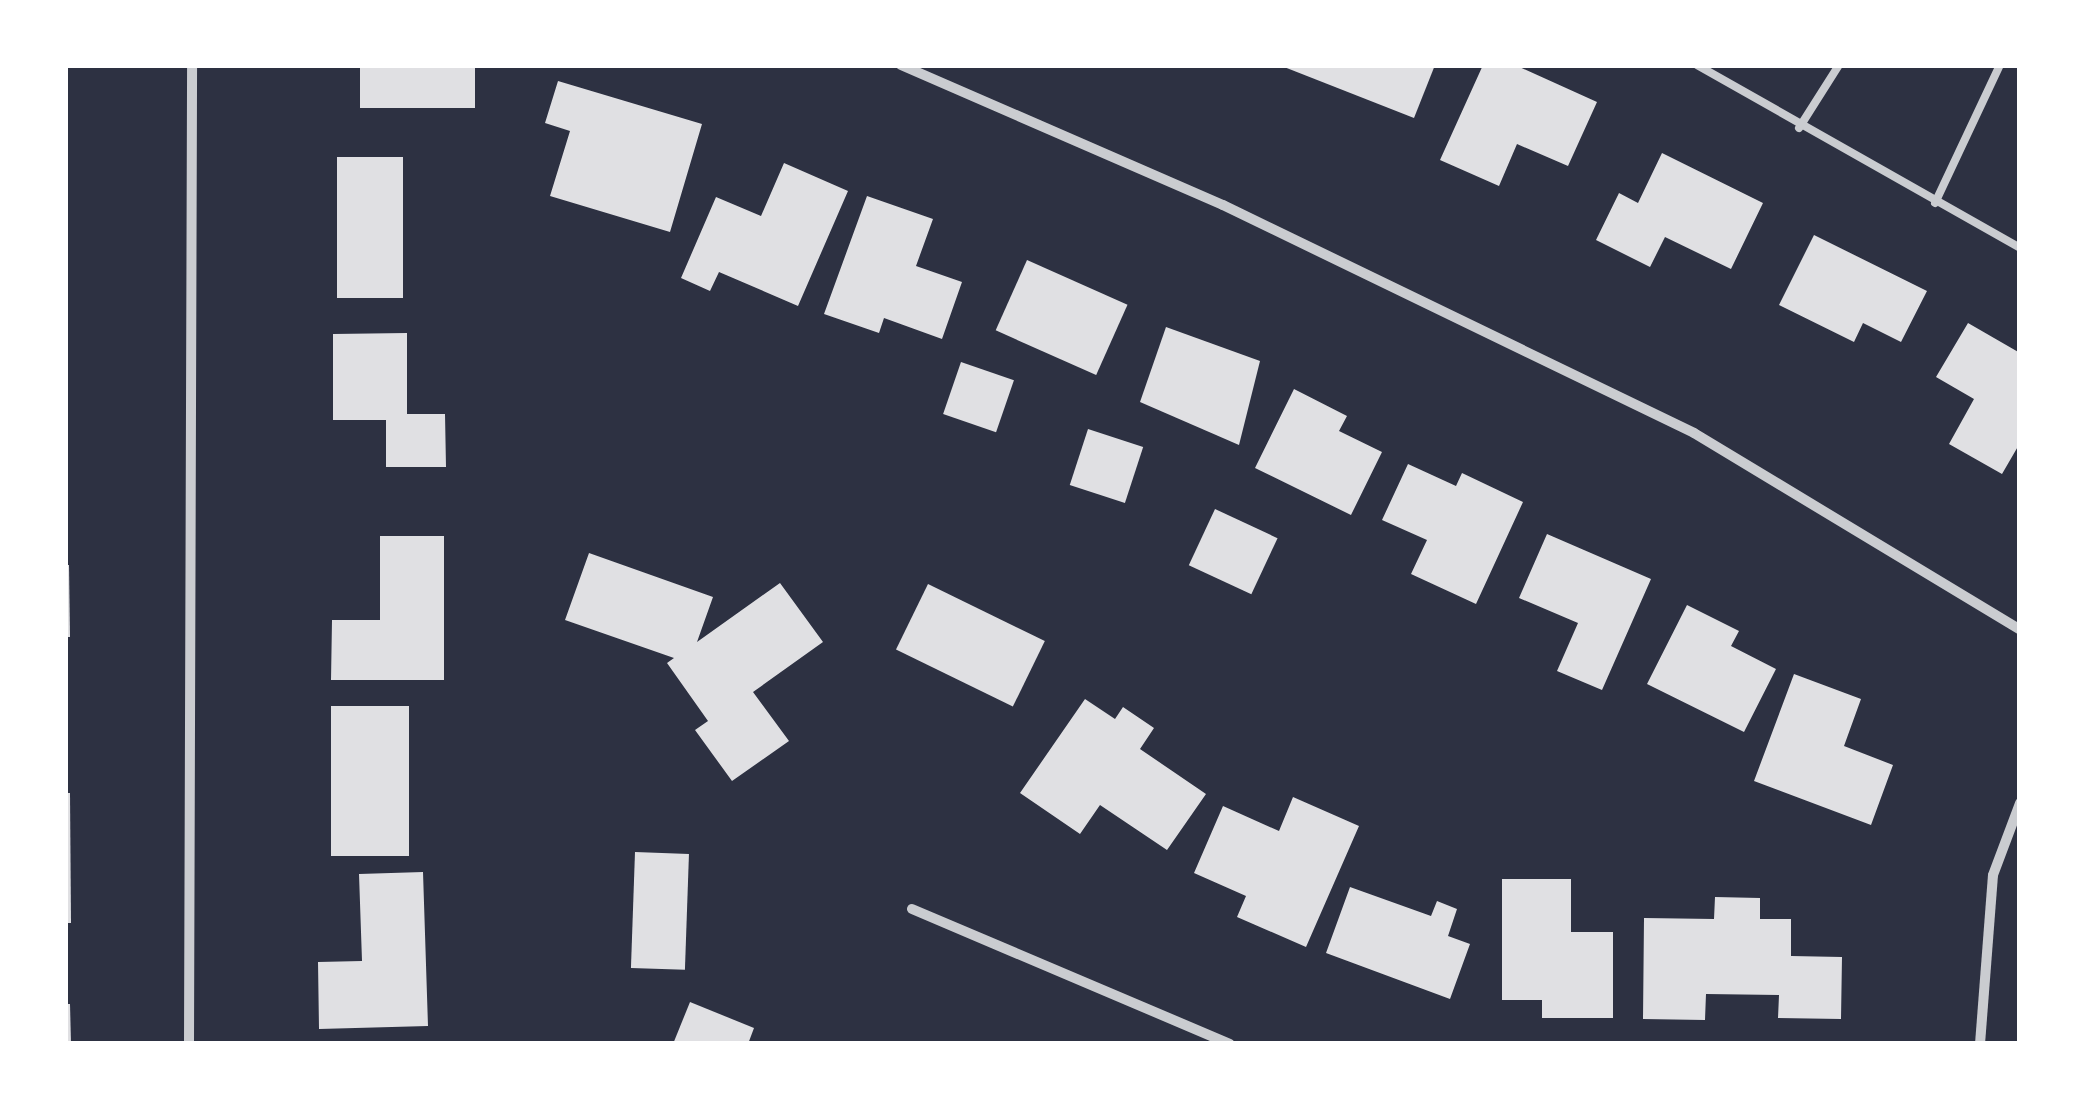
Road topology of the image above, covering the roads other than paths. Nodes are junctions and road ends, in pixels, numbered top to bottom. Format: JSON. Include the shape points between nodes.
{"nodes":[{"id":1,"x":192,"y":65,"type":"edge"},
{"id":2,"x":901,"y":65,"type":"edge"},
{"id":3,"x":1698,"y":65,"type":"edge"},
{"id":4,"x":1839,"y":65,"type":"edge"},
{"id":5,"x":2000,"y":65,"type":"edge"},
{"id":6,"x":1799,"y":128,"type":"junction"},
{"id":7,"x":1935,"y":203,"type":"junction"},
{"id":8,"x":2020,"y":248,"type":"edge"},
{"id":9,"x":2020,"y":630,"type":"edge"},
{"id":10,"x":2020,"y":803,"type":"edge"},
{"id":11,"x":912,"y":909,"type":"dead end"},
{"id":12,"x":189,"y":1044,"type":"edge"},
{"id":13,"x":1230,"y":1044,"type":"edge"},
{"id":14,"x":1980,"y":1044,"type":"edge"}],
"edges":[{"from":1,"to":12,"type":"street"},
{"from":2,"to":9,"type":"street","via":[[1223,205],[1694,433]]},
{"from":3,"to":6,"type":"lane"},
{"from":4,"to":6,"type":"lane"},
{"from":5,"to":7,"type":"lane"},
{"from":6,"to":7,"type":"lane"},
{"from":7,"to":8,"type":"lane"},
{"from":10,"to":14,"type":"street","via":[[1993,875]]},
{"from":11,"to":13,"type":"street"}]}
